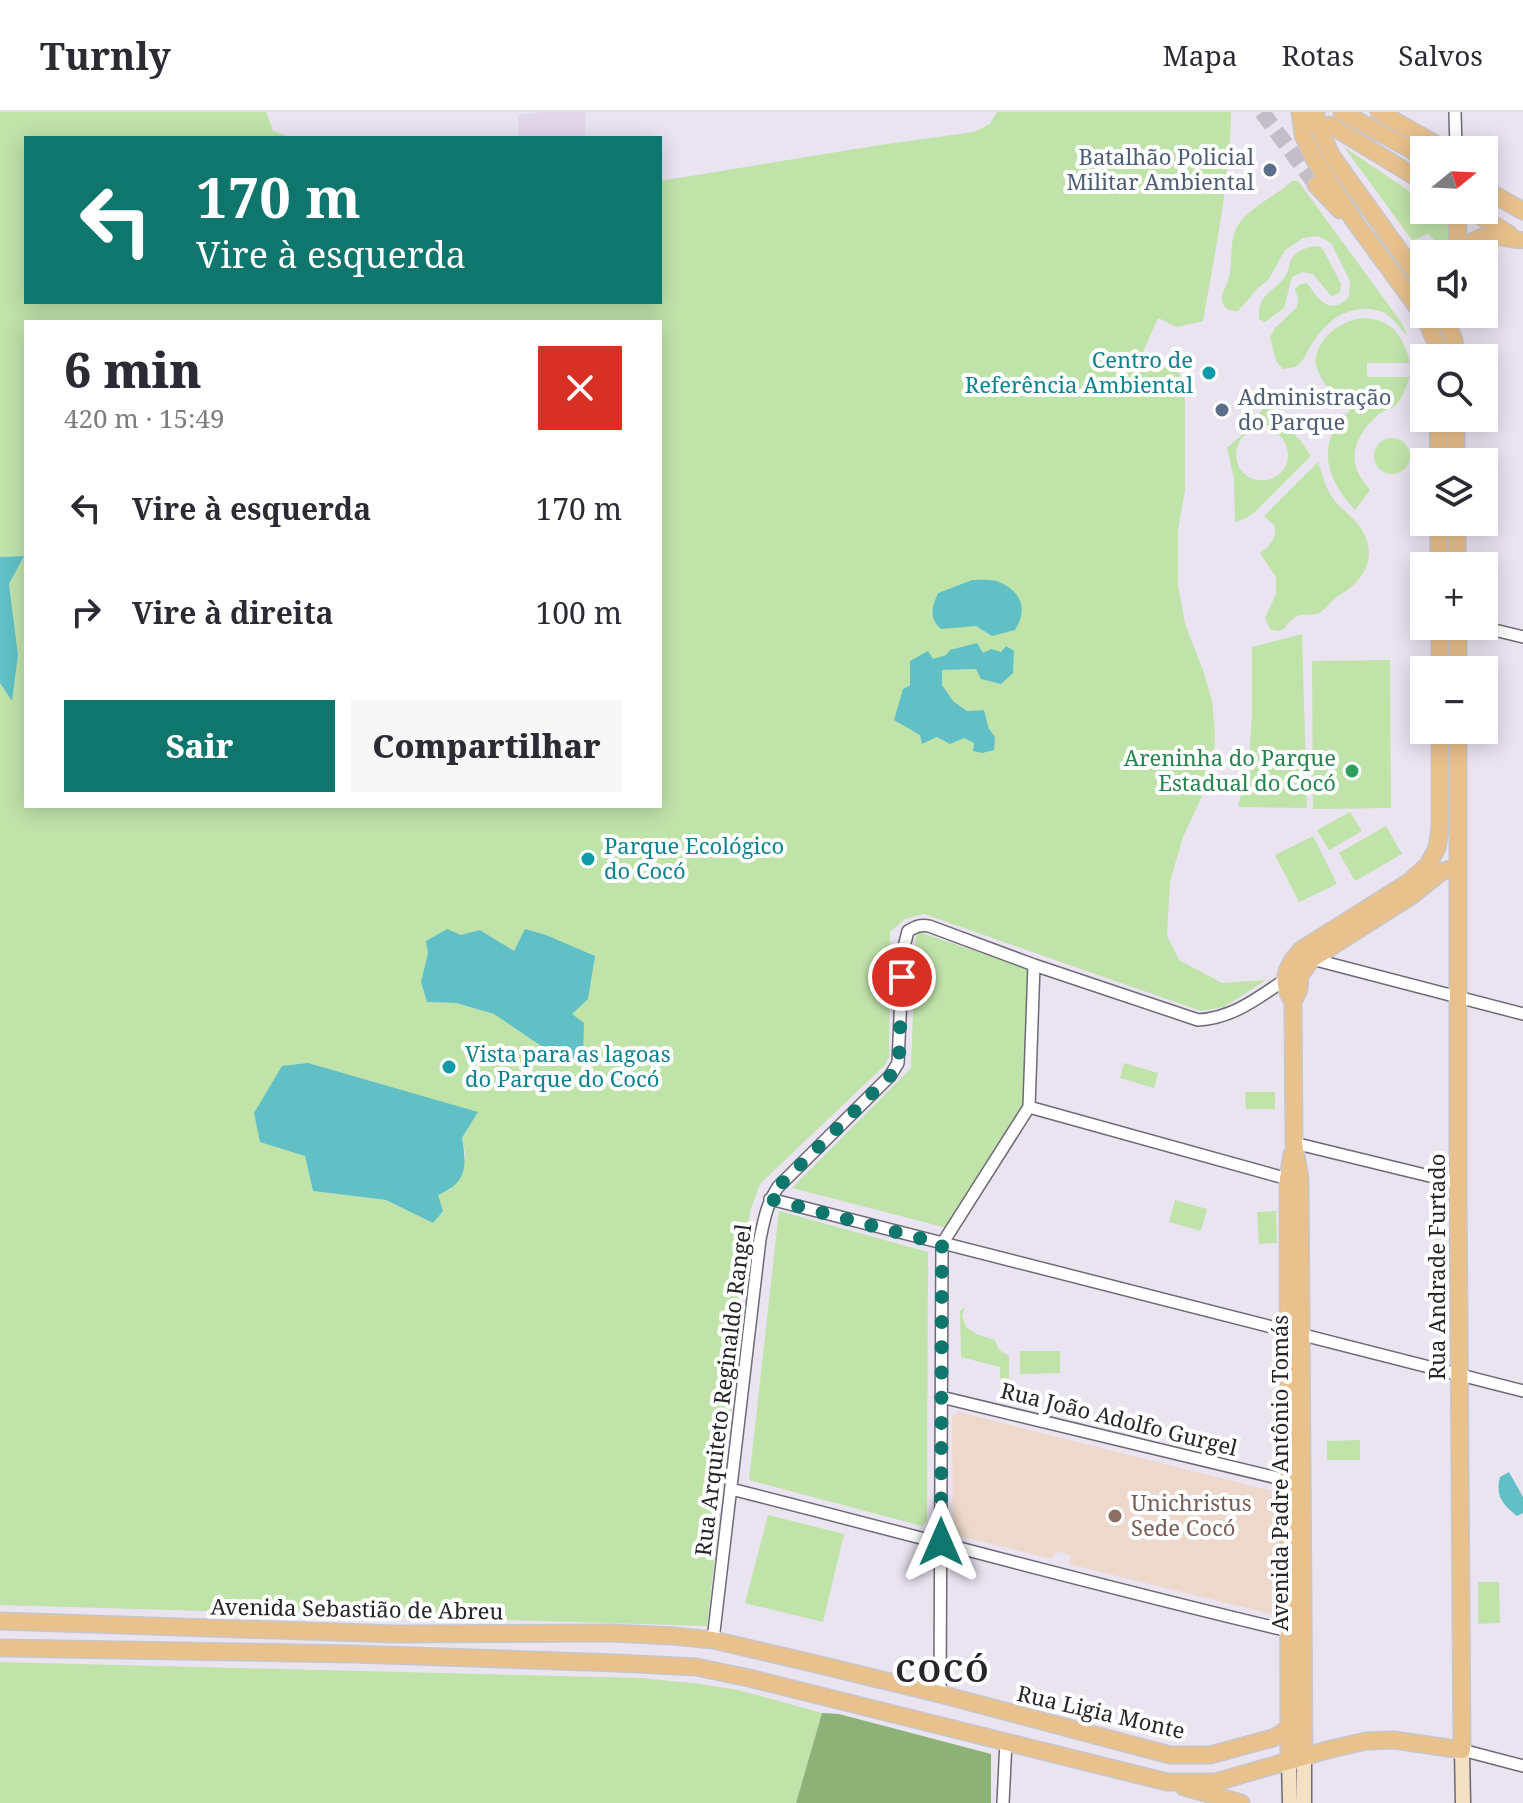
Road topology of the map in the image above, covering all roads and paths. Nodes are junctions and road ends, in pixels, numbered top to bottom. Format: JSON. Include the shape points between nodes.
{"nodes":[{"id":1,"x":1300,"y":112,"type":"edge"},
{"id":2,"x":1316,"y":112,"type":"edge"},
{"id":3,"x":1379,"y":112,"type":"edge"},
{"id":4,"x":1455,"y":112,"type":"edge"},
{"id":5,"x":1336,"y":118,"type":"edge"},
{"id":6,"x":1421,"y":136,"type":"edge"},
{"id":7,"x":1456,"y":136,"type":"edge"},
{"id":8,"x":1410,"y":151,"type":"edge"},
{"id":9,"x":1410,"y":173,"type":"edge"},
{"id":10,"x":1316,"y":185,"type":"tunnel mouth"},
{"id":11,"x":1498,"y":197,"type":"edge"},
{"id":12,"x":1523,"y":211,"type":"edge"},
{"id":13,"x":1355,"y":222,"type":"junction"},
{"id":14,"x":1493,"y":224,"type":"edge"},
{"id":15,"x":1474,"y":240,"type":"edge"},
{"id":16,"x":1521,"y":241,"type":"edge"},
{"id":17,"x":1399,"y":249,"type":"junction"},
{"id":18,"x":1410,"y":253,"type":"edge"},
{"id":19,"x":1410,"y":265,"type":"edge"},
{"id":20,"x":1436,"y":344,"type":"edge"},
{"id":21,"x":1498,"y":631,"type":"edge"},
{"id":22,"x":1523,"y":637,"type":"edge"},
{"id":23,"x":1440,"y":744,"type":"edge"},
{"id":24,"x":1458,"y":744,"type":"edge"},
{"id":25,"x":1458,"y":872,"type":"junction"},
{"id":26,"x":1411,"y":896,"type":"junction"},
{"id":27,"x":1375,"y":903,"type":"junction"},
{"id":28,"x":1346,"y":937,"type":"junction"},
{"id":29,"x":1312,"y":959,"type":"junction"},
{"id":30,"x":1034,"y":965,"type":"junction"},
{"id":31,"x":1286,"y":979,"type":"junction"},
{"id":32,"x":1459,"y":997,"type":"junction"},
{"id":33,"x":1293,"y":1002,"type":"junction"},
{"id":34,"x":1523,"y":1014,"type":"edge"},
{"id":35,"x":1029,"y":1107,"type":"junction"},
{"id":36,"x":1294,"y":1143,"type":"junction"},
{"id":37,"x":1288,"y":1179,"type":"junction"},
{"id":38,"x":1458,"y":1183,"type":"junction"},
{"id":39,"x":770,"y":1199,"type":"junction"},
{"id":40,"x":942,"y":1244,"type":"junction"},
{"id":41,"x":1295,"y":1333,"type":"junction"},
{"id":42,"x":1460,"y":1375,"type":"junction"},
{"id":43,"x":1523,"y":1391,"type":"edge"},
{"id":44,"x":941,"y":1397,"type":"junction"},
{"id":45,"x":1295,"y":1482,"type":"junction"},
{"id":46,"x":731,"y":1489,"type":"junction"},
{"id":47,"x":941,"y":1542,"type":"junction"},
{"id":48,"x":0,"y":1621,"type":"edge"},
{"id":49,"x":1289,"y":1631,"type":"junction"},
{"id":50,"x":523,"y":1634,"type":"junction"},
{"id":51,"x":426,"y":1635,"type":"junction"},
{"id":52,"x":713,"y":1640,"type":"junction"},
{"id":53,"x":0,"y":1648,"type":"edge"},
{"id":54,"x":354,"y":1654,"type":"junction"},
{"id":55,"x":474,"y":1658,"type":"junction"},
{"id":56,"x":940,"y":1694,"type":"junction"},
{"id":57,"x":1289,"y":1726,"type":"junction"},
{"id":58,"x":1006,"y":1741,"type":"junction"},
{"id":59,"x":1462,"y":1750,"type":"junction"},
{"id":60,"x":1297,"y":1758,"type":"junction"},
{"id":61,"x":1523,"y":1766,"type":"edge"},
{"id":62,"x":1167,"y":1782,"type":"junction"},
{"id":63,"x":1003,"y":1803,"type":"edge"},
{"id":64,"x":1241,"y":1803,"type":"edge"},
{"id":65,"x":1290,"y":1803,"type":"edge"},
{"id":66,"x":1304,"y":1803,"type":"edge"},
{"id":67,"x":1463,"y":1803,"type":"edge"}],
"edges":[{"from":1,"to":13,"type":"main road","via":[[1308,148]]},
{"from":2,"to":17,"type":"main road","via":[[1331,155]]},
{"from":3,"to":6,"type":"main road"},
{"from":4,"to":7,"type":"street"},
{"from":5,"to":8,"type":"main road"},
{"from":5,"to":9,"type":"main road"},
{"from":10,"to":13,"type":"main road"},
{"from":11,"to":12,"type":"main road"},
{"from":13,"to":20,"type":"main road","via":[[1426,319]]},
{"from":14,"to":16,"type":"main road"},
{"from":15,"to":16,"type":"main road","via":[[1494,235]]},
{"from":17,"to":18,"type":"main road"},
{"from":17,"to":19,"type":"main road"},
{"from":21,"to":22,"type":"street"},
{"from":23,"to":27,"type":"main road","via":[[1437,848],[1421,872]]},
{"from":24,"to":25,"type":"main road","name":"Rua Andrade Furtado"},
{"from":25,"to":26,"type":"main road","via":[[1441,872]]},
{"from":25,"to":32,"type":"main road","name":"Rua Andrade Furtado"},
{"from":26,"to":27,"type":"main road"},
{"from":26,"to":28,"type":"main road"},
{"from":27,"to":28,"type":"main road"},
{"from":27,"to":31,"type":"main road","via":[[1301,950]]},
{"from":28,"to":29,"type":"main road"},
{"from":29,"to":32,"type":"street"},
{"from":29,"to":33,"type":"main road","name":"Avenida Padre Antônio Tomás","via":[[1300,975]]},
{"from":30,"to":31,"type":"street","name":"Rua Arquiteto Reginaldo Rangel","via":[[1198,1020],[1238,1011]]},
{"from":30,"to":35,"type":"street"},
{"from":30,"to":39,"type":"street","name":"Rua Arquiteto Reginaldo Rangel","via":[[923,925],[908,931],[898,1063]]},
{"from":31,"to":33,"type":"main road","name":"Avenida Padre Antônio Tomás","via":[[1285,991]]},
{"from":32,"to":34,"type":"street"},
{"from":32,"to":38,"type":"main road","name":"Rua Andrade Furtado"},
{"from":33,"to":36,"type":"main road","name":"Avenida Padre Antônio Tomás"},
{"from":35,"to":37,"type":"street"},
{"from":35,"to":40,"type":"street"},
{"from":36,"to":37,"type":"main road","name":"Avenida Padre Antônio Tomás"},
{"from":36,"to":38,"type":"street"},
{"from":36,"to":41,"type":"main road","name":"Avenida Padre Antônio Tomás","via":[[1300,1179]]},
{"from":37,"to":41,"type":"main road","name":"Avenida Padre Antônio Tomás"},
{"from":38,"to":42,"type":"main road","name":"Rua Andrade Furtado"},
{"from":39,"to":40,"type":"street"},
{"from":39,"to":46,"type":"street","name":"Rua Arquiteto Reginaldo Rangel","via":[[760,1239]]},
{"from":40,"to":41,"type":"street"},
{"from":40,"to":44,"type":"street"},
{"from":41,"to":42,"type":"street"},
{"from":41,"to":45,"type":"main road","name":"Avenida Padre Antônio Tomás"},
{"from":42,"to":43,"type":"street"},
{"from":42,"to":59,"type":"main road","name":"Rua Andrade Furtado"},
{"from":44,"to":45,"type":"street","name":"Rua João Adolfo Gurgel"},
{"from":44,"to":47,"type":"street"},
{"from":45,"to":49,"type":"main road","name":"Avenida Padre Antônio Tomás"},
{"from":45,"to":60,"type":"main road","name":"Avenida Padre Antônio Tomás"},
{"from":46,"to":47,"type":"street"},
{"from":46,"to":52,"type":"street","name":"Rua Arquiteto Reginaldo Rangel"},
{"from":47,"to":49,"type":"street"},
{"from":47,"to":56,"type":"street"},
{"from":48,"to":51,"type":"main road","name":"Avenida Sebastião de Abreu"},
{"from":49,"to":57,"type":"main road","name":"Avenida Padre Antônio Tomás"},
{"from":50,"to":51,"type":"main road","name":"Avenida Sebastião de Abreu"},
{"from":50,"to":52,"type":"main road","name":"Avenida Sebastião de Abreu"},
{"from":50,"to":55,"type":"main road","via":[[479,1640],[468,1651]]},
{"from":51,"to":54,"type":"main road","via":[[414,1647]]},
{"from":52,"to":56,"type":"main road","name":"Rua Ligia Monte"},
{"from":53,"to":54,"type":"main road","name":"Avenida Sebastião de Abreu"},
{"from":54,"to":55,"type":"main road","name":"Avenida Sebastião de Abreu"},
{"from":55,"to":58,"type":"main road","name":"Avenida Sebastião de Abreu","via":[[711,1670]]},
{"from":56,"to":57,"type":"main road","name":"Rua Ligia Monte","via":[[1170,1755],[1210,1755],[1273,1738]]},
{"from":57,"to":60,"type":"main road","name":"Avenida Padre Antônio Tomás"},
{"from":58,"to":62,"type":"main road"},
{"from":58,"to":63,"type":"street"},
{"from":59,"to":60,"type":"main road","via":[[1366,1741]]},
{"from":59,"to":61,"type":"street"},
{"from":59,"to":67,"type":"street","name":"Rua Andrade Furtado"},
{"from":60,"to":62,"type":"main road","via":[[1216,1782]]},
{"from":60,"to":65,"type":"street","name":"Avenida Padre Antônio Tomás"},
{"from":60,"to":66,"type":"street","name":"Avenida Padre Antônio Tomás"},
{"from":62,"to":64,"type":"main road"}]}
